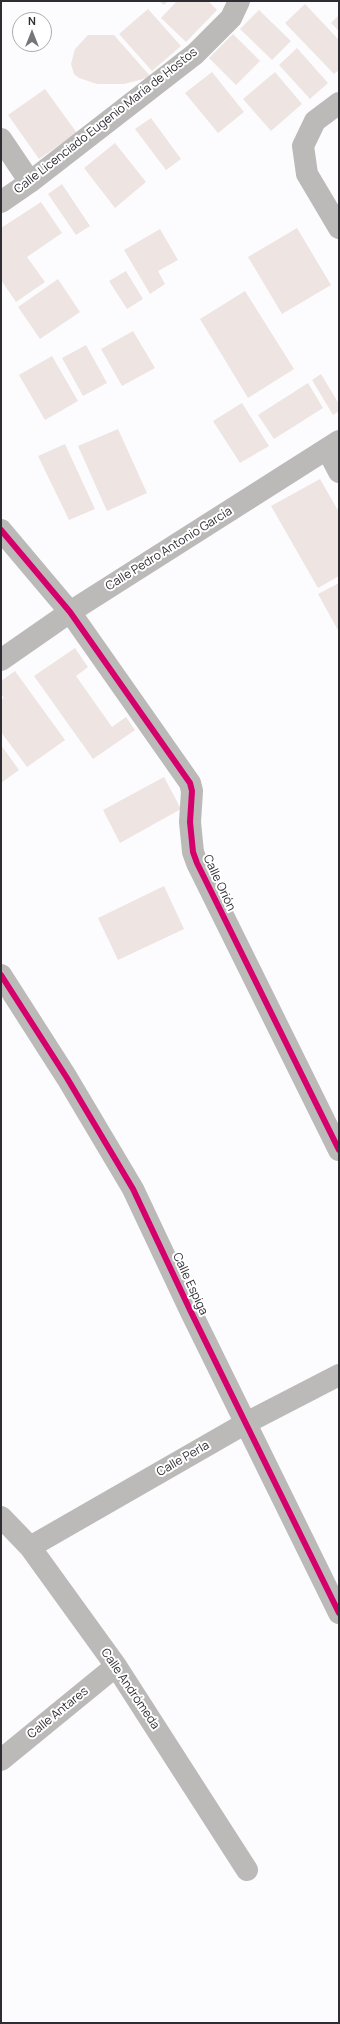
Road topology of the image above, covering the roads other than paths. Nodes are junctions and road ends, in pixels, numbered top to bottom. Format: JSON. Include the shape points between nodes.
{"nodes":[{"id":1,"x":239,"y":1,"type":"edge"},
{"id":2,"x":339,"y":102,"type":"edge"},
{"id":3,"x":1,"y":139,"type":"edge"},
{"id":4,"x":30,"y":182,"type":"junction"},
{"id":5,"x":1,"y":202,"type":"edge"},
{"id":6,"x":339,"y":228,"type":"edge"},
{"id":7,"x":333,"y":445,"type":"edge"},
{"id":8,"x":339,"y":472,"type":"edge"},
{"id":9,"x":1,"y":530,"type":"edge"},
{"id":10,"x":70,"y":612,"type":"junction"},
{"id":11,"x":1,"y":660,"type":"edge"},
{"id":12,"x":1,"y":975,"type":"edge"},
{"id":13,"x":339,"y":1150,"type":"edge"},
{"id":14,"x":339,"y":1374,"type":"edge"},
{"id":15,"x":246,"y":1423,"type":"junction"},
{"id":16,"x":1,"y":1517,"type":"edge"},
{"id":17,"x":30,"y":1547,"type":"junction"},
{"id":18,"x":339,"y":1613,"type":"edge"},
{"id":19,"x":116,"y":1666,"type":"junction"},
{"id":20,"x":1,"y":1760,"type":"edge"},
{"id":21,"x":247,"y":1870,"type":"dead end"}],
"edges":[{"from":1,"to":4,"type":"street","name":"Calle Licenciado Eugenio María de Hostos","via":[[231,18],[195,54]]},
{"from":2,"to":6,"type":"street","via":[[315,121],[303,146],[307,174]]},
{"from":3,"to":4,"type":"street"},
{"from":4,"to":5,"type":"street","name":"Calle Licenciado Eugenio María de Hostos"},
{"from":7,"to":8,"type":"street"},
{"from":7,"to":10,"type":"street","name":"Calle Pedro Antonio García"},
{"from":9,"to":10,"type":"street","name":"Calle Orión"},
{"from":10,"to":11,"type":"street","name":"Calle Pedro Antonio García"},
{"from":10,"to":13,"type":"street","name":"Calle Orión","via":[[190,783],[190,822],[193,852],[197,863]]},
{"from":12,"to":15,"type":"street","name":"Calle Espiga","via":[[67,1078],[133,1189]]},
{"from":14,"to":15,"type":"street","name":"Calle Perla"},
{"from":15,"to":17,"type":"street","name":"Calle Perla"},
{"from":15,"to":18,"type":"street","name":"Calle Espiga"},
{"from":16,"to":17,"type":"street","name":"Calle Andrómeda"},
{"from":17,"to":19,"type":"street","name":"Calle Andrómeda"},
{"from":19,"to":20,"type":"street","name":"Calle Antares"},
{"from":19,"to":21,"type":"street","name":"Calle Andrómeda"}]}
